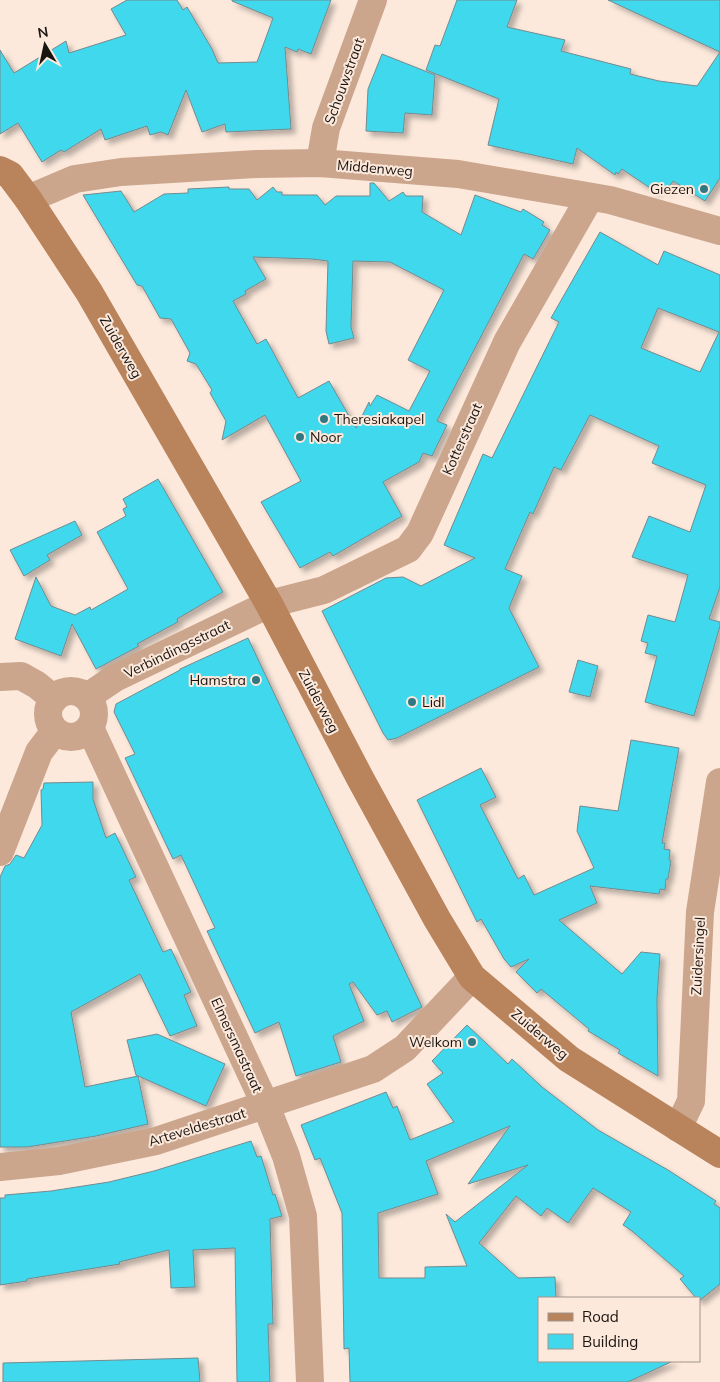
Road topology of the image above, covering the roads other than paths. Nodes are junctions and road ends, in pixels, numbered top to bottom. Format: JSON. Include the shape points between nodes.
{"nodes":[{"id":1,"x":373,"y":0,"type":"edge"},
{"id":2,"x":320,"y":163,"type":"junction"},
{"id":3,"x":0,"y":170,"type":"edge"},
{"id":4,"x":590,"y":197,"type":"junction"},
{"id":5,"x":28,"y":199,"type":"junction"},
{"id":6,"x":720,"y":231,"type":"edge"},
{"id":7,"x":269,"y":604,"type":"junction"},
{"id":8,"x":0,"y":677,"type":"edge"},
{"id":9,"x":87,"y":697,"type":"junction"},
{"id":10,"x":54,"y":699,"type":"junction"},
{"id":11,"x":90,"y":728,"type":"junction"},
{"id":12,"x":55,"y":731,"type":"junction"},
{"id":13,"x":720,"y":782,"type":"edge"},
{"id":14,"x":0,"y":852,"type":"edge"},
{"id":15,"x":472,"y":977,"type":"junction"},
{"id":16,"x":266,"y":1106,"type":"junction"},
{"id":17,"x":678,"y":1128,"type":"junction"},
{"id":18,"x":720,"y":1154,"type":"edge"},
{"id":19,"x":0,"y":1166,"type":"edge"},
{"id":20,"x":310,"y":1382,"type":"edge"}],
"edges":[{"from":1,"to":2,"type":"street","name":"Schouwstraat","via":[[326,128]]},
{"from":2,"to":4,"type":"street","name":"Middenweg","via":[[458,174]]},
{"from":2,"to":5,"type":"street","name":"Middenweg","via":[[121,172],[75,178]]},
{"from":3,"to":5,"type":"street","name":"Zuiderweg","via":[[10,175]]},
{"from":4,"to":6,"type":"street","name":"Middenweg"},
{"from":4,"to":7,"type":"street","name":"Kotterstraat","via":[[507,342],[420,533],[408,549],[324,590]]},
{"from":5,"to":7,"type":"street","name":"Zuiderweg","via":[[89,292]]},
{"from":7,"to":9,"type":"street","name":"Verbindingsstraat","via":[[115,678]]},
{"from":7,"to":15,"type":"street","name":"Zuiderweg","via":[[437,919]]},
{"from":8,"to":10,"type":"street","via":[[22,676]]},
{"from":9,"to":10,"type":"street","via":[[74,691]]},
{"from":9,"to":11,"type":"street","via":[[94,712]]},
{"from":10,"to":12,"type":"street","via":[[48,715]]},
{"from":11,"to":12,"type":"street","via":[[77,736]]},
{"from":11,"to":16,"type":"street","name":"Elmersmastraat"},
{"from":12,"to":14,"type":"street","via":[[39,752]]},
{"from":13,"to":17,"type":"street","name":"Zuidersingel","via":[[700,912],[691,1101]]},
{"from":15,"to":16,"type":"street","name":"Arteveldestraat","via":[[405,1048],[373,1069]]},
{"from":15,"to":17,"type":"street","name":"Zuiderweg","via":[[569,1060]]},
{"from":16,"to":19,"type":"street","name":"Arteveldestraat","via":[[156,1141],[60,1161]]},
{"from":16,"to":20,"type":"street","name":"Elmersmastraat","via":[[286,1156],[304,1216]]},
{"from":17,"to":18,"type":"street","name":"Zuiderweg"}]}
